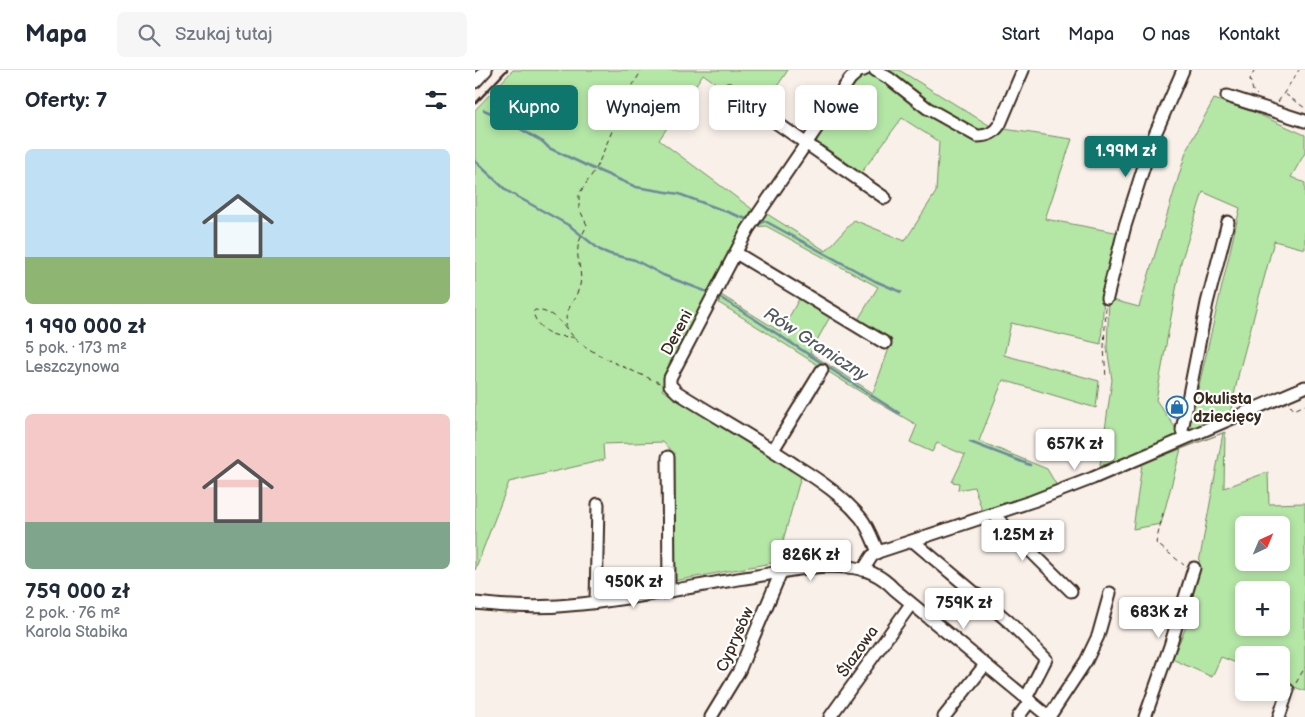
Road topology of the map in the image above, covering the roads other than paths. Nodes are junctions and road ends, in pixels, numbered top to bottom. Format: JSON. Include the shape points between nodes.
{"nodes":[{"id":1,"x":486,"y":70,"type":"edge"},
{"id":2,"x":875,"y":70,"type":"edge"},
{"id":3,"x":1023,"y":70,"type":"edge"},
{"id":4,"x":1183,"y":70,"type":"edge"},
{"id":5,"x":855,"y":72,"type":"edge"},
{"id":6,"x":475,"y":82,"type":"edge"},
{"id":7,"x":1227,"y":96,"type":"dead end"},
{"id":8,"x":1305,"y":121,"type":"edge"},
{"id":9,"x":785,"y":129,"type":"edge"},
{"id":10,"x":806,"y":144,"type":"junction"},
{"id":11,"x":885,"y":198,"type":"dead end"},
{"id":12,"x":1228,"y":222,"type":"dead end"},
{"id":13,"x":736,"y":253,"type":"junction"},
{"id":14,"x":1107,"y":298,"type":"road end"},
{"id":15,"x":885,"y":344,"type":"dead end"},
{"id":16,"x":822,"y":370,"type":"dead end"},
{"id":17,"x":1305,"y":387,"type":"edge"},
{"id":18,"x":1184,"y":438,"type":"junction"},
{"id":19,"x":773,"y":450,"type":"junction"},
{"id":20,"x":668,"y":457,"type":"dead end"},
{"id":21,"x":598,"y":504,"type":"dead end"},
{"id":22,"x":994,"y":515,"type":"junction"},
{"id":23,"x":913,"y":541,"type":"junction"},
{"id":24,"x":878,"y":552,"type":"junction"},
{"id":25,"x":863,"y":570,"type":"junction"},
{"id":26,"x":1194,"y":570,"type":"road end"},
{"id":27,"x":781,"y":572,"type":"junction"},
{"id":28,"x":669,"y":590,"type":"junction"},
{"id":29,"x":1071,"y":591,"type":"dead end"},
{"id":30,"x":1110,"y":593,"type":"dead end"},
{"id":31,"x":596,"y":602,"type":"junction"},
{"id":32,"x":475,"y":603,"type":"edge"},
{"id":33,"x":911,"y":604,"type":"junction"},
{"id":34,"x":985,"y":665,"type":"junction"},
{"id":35,"x":1028,"y":700,"type":"junction"},
{"id":36,"x":1284,"y":701,"type":"edge"},
{"id":37,"x":711,"y":717,"type":"edge"},
{"id":38,"x":830,"y":717,"type":"edge"},
{"id":39,"x":944,"y":717,"type":"edge"},
{"id":40,"x":1018,"y":717,"type":"edge"},
{"id":41,"x":1049,"y":717,"type":"edge"},
{"id":42,"x":1145,"y":717,"type":"edge"},
{"id":43,"x":1279,"y":717,"type":"edge"}],
"edges":[{"from":1,"to":6,"type":"street"},
{"from":2,"to":3,"type":"street","via":[[927,108],[977,136],[985,136],[995,132],[1000,124]]},
{"from":4,"to":14,"type":"street","via":[[1152,141],[1125,226]]},
{"from":5,"to":10,"type":"street","name":"Dereni"},
{"from":7,"to":8,"type":"street"},
{"from":9,"to":10,"type":"street"},
{"from":10,"to":11,"type":"street"},
{"from":10,"to":13,"type":"street","name":"Dereni","via":[[748,229]]},
{"from":12,"to":18,"type":"street","via":[[1205,312],[1182,430]]},
{"from":13,"to":15,"type":"street"},
{"from":13,"to":19,"type":"street","name":"Dereni","via":[[670,378],[671,385],[677,392]]},
{"from":16,"to":19,"type":"street"},
{"from":17,"to":18,"type":"street"},
{"from":18,"to":22,"type":"street","via":[[1093,478]]},
{"from":19,"to":24,"type":"street","via":[[844,500],[862,518]]},
{"from":20,"to":28,"type":"street"},
{"from":21,"to":31,"type":"street"},
{"from":22,"to":23,"type":"street"},
{"from":22,"to":29,"type":"street"},
{"from":23,"to":24,"type":"street"},
{"from":23,"to":35,"type":"street","via":[[1008,621],[1046,658]]},
{"from":24,"to":25,"type":"street"},
{"from":25,"to":27,"type":"street","via":[[827,567]]},
{"from":25,"to":33,"type":"street","via":[[887,582]]},
{"from":26,"to":42,"type":"street"},
{"from":27,"to":28,"type":"street"},
{"from":27,"to":37,"type":"street","name":"Cyprysów","via":[[739,671]]},
{"from":28,"to":31,"type":"street"},
{"from":30,"to":41,"type":"street","via":[[1098,636],[1086,661]]},
{"from":31,"to":32,"type":"street","via":[[560,606]]},
{"from":33,"to":34,"type":"street"},
{"from":33,"to":38,"type":"street","name":"Ślazowa"},
{"from":34,"to":35,"type":"street"},
{"from":34,"to":39,"type":"street"},
{"from":35,"to":40,"type":"street"},
{"from":35,"to":41,"type":"street"},
{"from":36,"to":43,"type":"street"}]}
